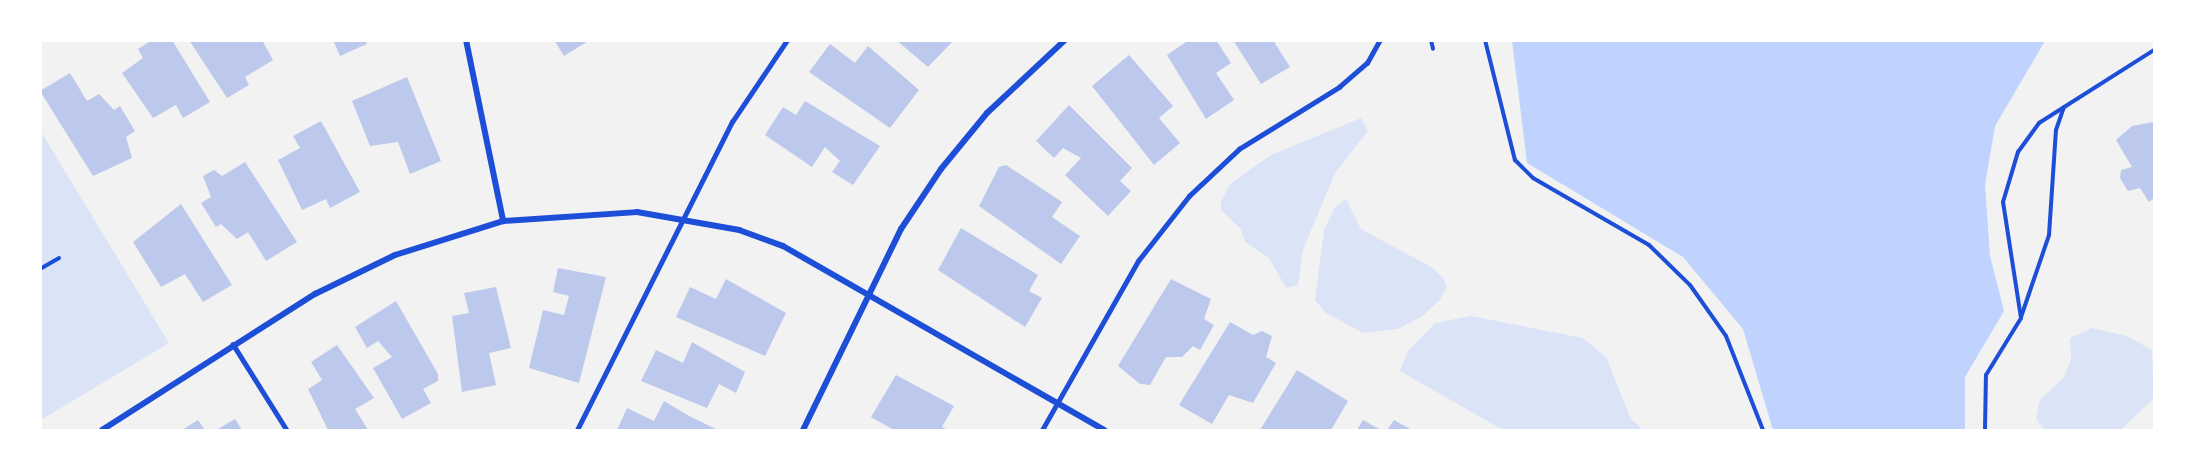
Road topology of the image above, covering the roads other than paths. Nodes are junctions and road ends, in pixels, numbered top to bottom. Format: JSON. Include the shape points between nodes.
{"nodes":[{"id":1,"x":466,"y":40,"type":"edge"},
{"id":2,"x":787,"y":40,"type":"edge"},
{"id":3,"x":1065,"y":40,"type":"edge"},
{"id":4,"x":1380,"y":40,"type":"edge"},
{"id":5,"x":682,"y":217,"type":"junction"},
{"id":6,"x":503,"y":221,"type":"junction"},
{"id":7,"x":869,"y":292,"type":"junction"},
{"id":8,"x":232,"y":344,"type":"junction"},
{"id":9,"x":1058,"y":403,"type":"junction"},
{"id":10,"x":102,"y":430,"type":"edge"},
{"id":11,"x":287,"y":430,"type":"edge"},
{"id":12,"x":577,"y":430,"type":"edge"},
{"id":13,"x":803,"y":430,"type":"edge"},
{"id":14,"x":1042,"y":430,"type":"edge"},
{"id":15,"x":1104,"y":430,"type":"edge"}],
"edges":[{"from":1,"to":6,"type":"street"},
{"from":2,"to":5,"type":"lane","via":[[732,122]]},
{"from":3,"to":7,"type":"street","via":[[987,113],[941,169],[901,229]]},
{"from":4,"to":9,"type":"lane","via":[[1366,63],[1339,87],[1239,149],[1189,196],[1138,261]]},
{"from":5,"to":6,"type":"street","via":[[565,213]]},
{"from":5,"to":7,"type":"street","via":[[783,246]]},
{"from":5,"to":12,"type":"lane"},
{"from":6,"to":8,"type":"street","via":[[395,255],[315,294]]},
{"from":7,"to":9,"type":"street"},
{"from":7,"to":13,"type":"street"},
{"from":8,"to":10,"type":"street"},
{"from":8,"to":11,"type":"lane"},
{"from":9,"to":14,"type":"lane"},
{"from":9,"to":15,"type":"street"}]}
